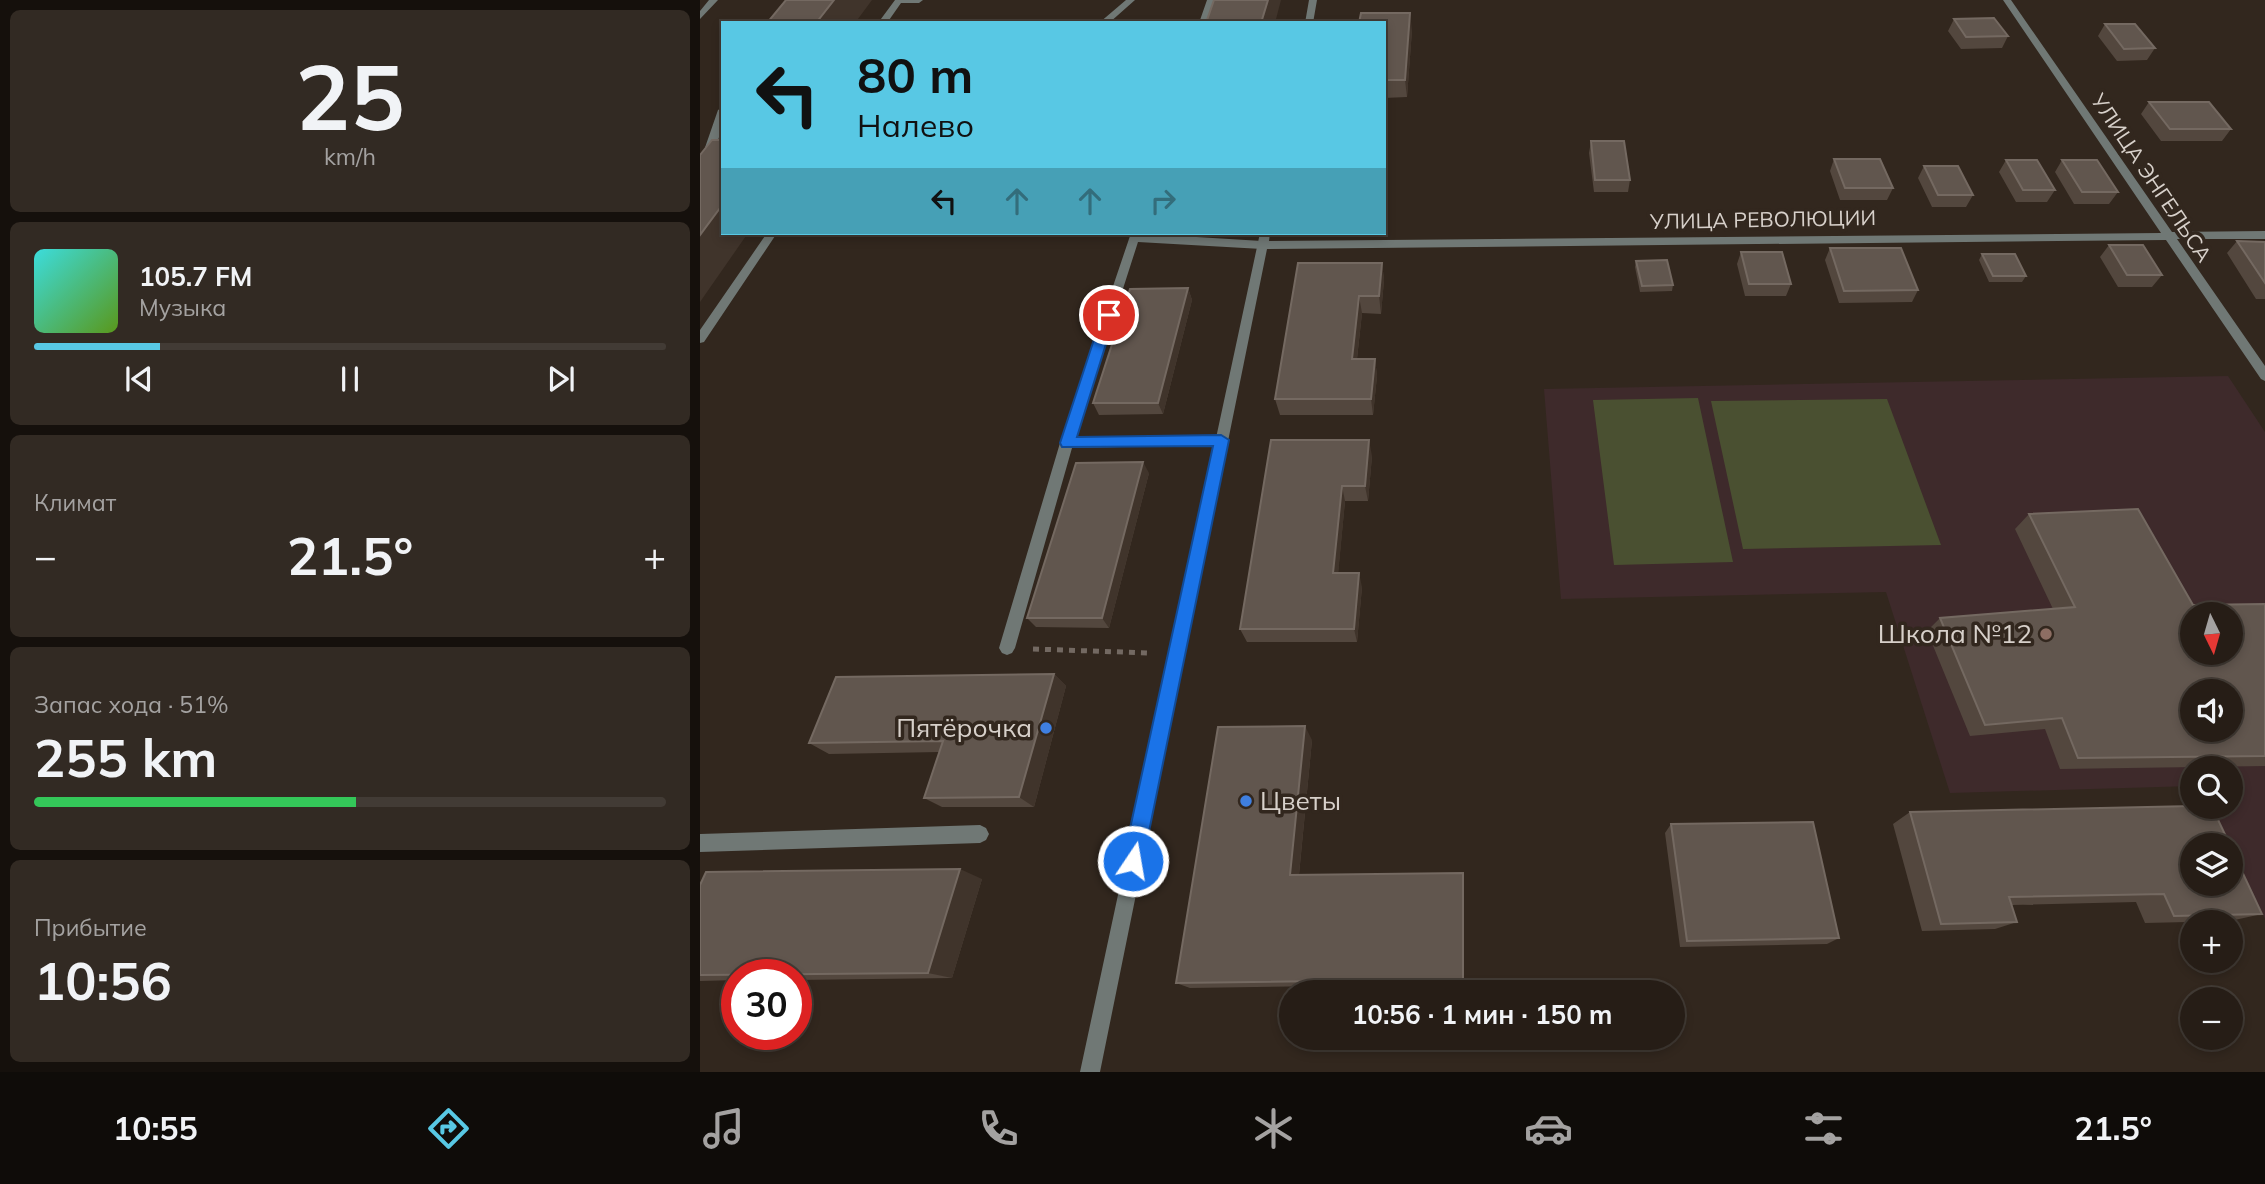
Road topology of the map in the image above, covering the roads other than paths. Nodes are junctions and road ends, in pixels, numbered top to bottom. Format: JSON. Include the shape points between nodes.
{"nodes":[{"id":1,"x":715,"y":0,"type":"edge"},
{"id":2,"x":919,"y":0,"type":"edge"},
{"id":3,"x":1131,"y":0,"type":"edge"},
{"id":4,"x":1211,"y":0,"type":"edge"},
{"id":5,"x":1313,"y":0,"type":"edge"},
{"id":6,"x":2007,"y":0,"type":"edge"},
{"id":7,"x":700,"y":16,"type":"edge"},
{"id":8,"x":883,"y":21,"type":"edge"},
{"id":9,"x":1105,"y":21,"type":"edge"},
{"id":10,"x":1204,"y":21,"type":"edge"},
{"id":11,"x":1309,"y":21,"type":"edge"},
{"id":12,"x":721,"y":115,"type":"edge"},
{"id":13,"x":721,"y":153,"type":"edge"},
{"id":14,"x":703,"y":161,"type":"edge"},
{"id":15,"x":700,"y":170,"type":"edge"},
{"id":16,"x":771,"y":235,"type":"edge"},
{"id":17,"x":2167,"y":235,"type":"junction"},
{"id":18,"x":2265,"y":235,"type":"edge"},
{"id":19,"x":1135,"y":236,"type":"edge"},
{"id":20,"x":1264,"y":239,"type":"edge"},
{"id":21,"x":700,"y":339,"type":"edge"},
{"id":22,"x":2265,"y":376,"type":"edge"},
{"id":23,"x":1221,"y":440,"type":"junction"},
{"id":24,"x":1067,"y":443,"type":"junction"},
{"id":25,"x":1006,"y":648,"type":"road end"},
{"id":26,"x":980,"y":834,"type":"dead end"},
{"id":27,"x":700,"y":843,"type":"edge"},
{"id":28,"x":1090,"y":1072,"type":"edge"}],
"edges":[{"from":1,"to":7,"type":"street"},
{"from":2,"to":8,"type":"street","via":[[899,0]]},
{"from":3,"to":9,"type":"street"},
{"from":4,"to":10,"type":"street"},
{"from":5,"to":11,"type":"street"},
{"from":6,"to":17,"type":"street","name":"УЛИЦА ЭНГЕЛЬСА"},
{"from":12,"to":14,"type":"street"},
{"from":13,"to":14,"type":"street"},
{"from":14,"to":15,"type":"street"},
{"from":16,"to":21,"type":"street"},
{"from":17,"to":18,"type":"street","name":"УЛИЦА РЕВОЛЮЦИИ"},
{"from":17,"to":20,"type":"street","name":"УЛИЦА РЕВОЛЮЦИИ"},
{"from":17,"to":22,"type":"street","name":"УЛИЦА ЭНГЕЛЬСА"},
{"from":19,"to":20,"type":"street","name":"УЛИЦА РЕВОЛЮЦИИ"},
{"from":19,"to":24,"type":"street"},
{"from":20,"to":23,"type":"street"},
{"from":23,"to":24,"type":"street"},
{"from":23,"to":28,"type":"street"},
{"from":24,"to":25,"type":"street"},
{"from":26,"to":27,"type":"street"}]}
